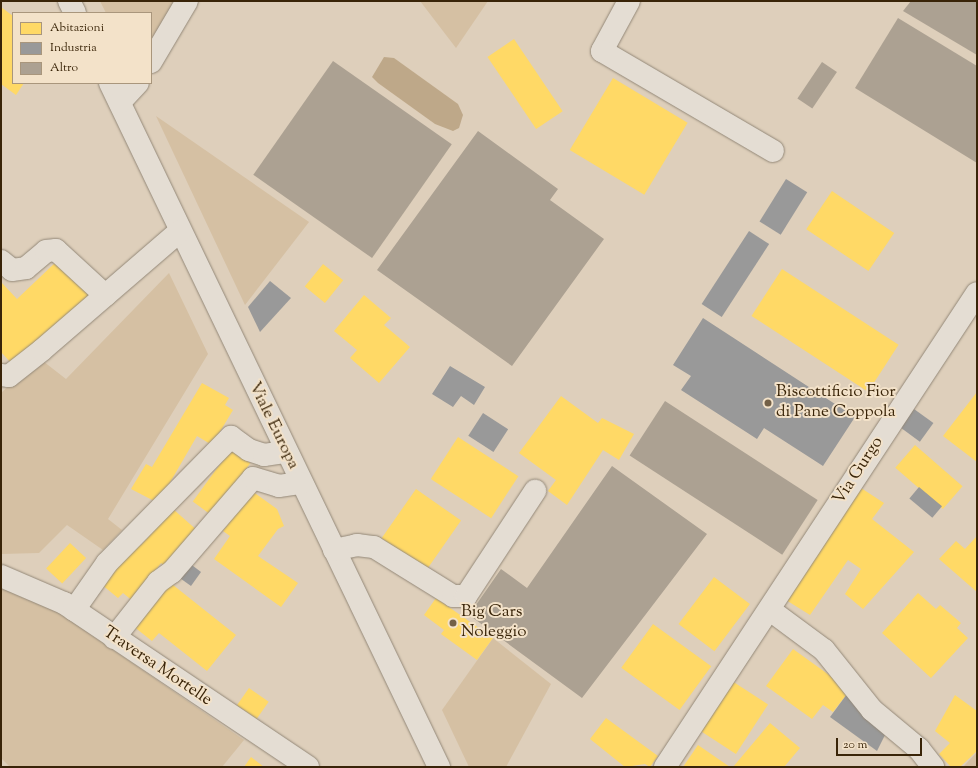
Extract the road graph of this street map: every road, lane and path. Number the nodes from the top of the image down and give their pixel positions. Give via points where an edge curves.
1 (69, 1) edge
2 (188, 1) edge
3 (629, 1) edge
4 (74, 12) edge
5 (152, 60) edge
6 (111, 84) edge
7 (137, 84) edge
8 (120, 102) junction
9 (773, 151) dead end
10 (180, 231) junction
11 (1, 261) edge
12 (977, 293) edge
13 (105, 295) junction
14 (1, 375) edge
15 (286, 452) junction
16 (301, 483) junction
17 (534, 491) dead end
18 (334, 550) junction
19 (1, 576) edge
20 (74, 610) junction
21 (770, 610) junction
22 (114, 638) junction
23 (308, 767) edge
24 (439, 767) edge
25 (665, 767) edge
26 (933, 767) edge

1 - 4 street
2 - 5 street
3 - 9 street via 602,51
6 - 8 street, Viale Europa
7 - 8 street
8 - 10 street, Viale Europa
10 - 13 street
10 - 15 street, Viale Europa
11 - 13 street via 12,270 26,268 46,251 56,250
12 - 21 street, Via Gurgo
13 - 14 street via 9,376
15 - 16 street, Viale Europa
15 - 20 street via 264,455 249,450 231,437 106,563
16 - 18 street, Viale Europa
16 - 22 street via 279,486 253,478 172,572 158,582
17 - 18 street via 466,596 453,596 374,547 357,545
18 - 24 street, Viale Europa
19 - 20 street, Traversa Mortelle
20 - 22 street, Traversa Mortelle
21 - 25 street, Via Gurgo
21 - 26 street via 824,650 872,710 919,749
22 - 23 street, Traversa Mortelle

